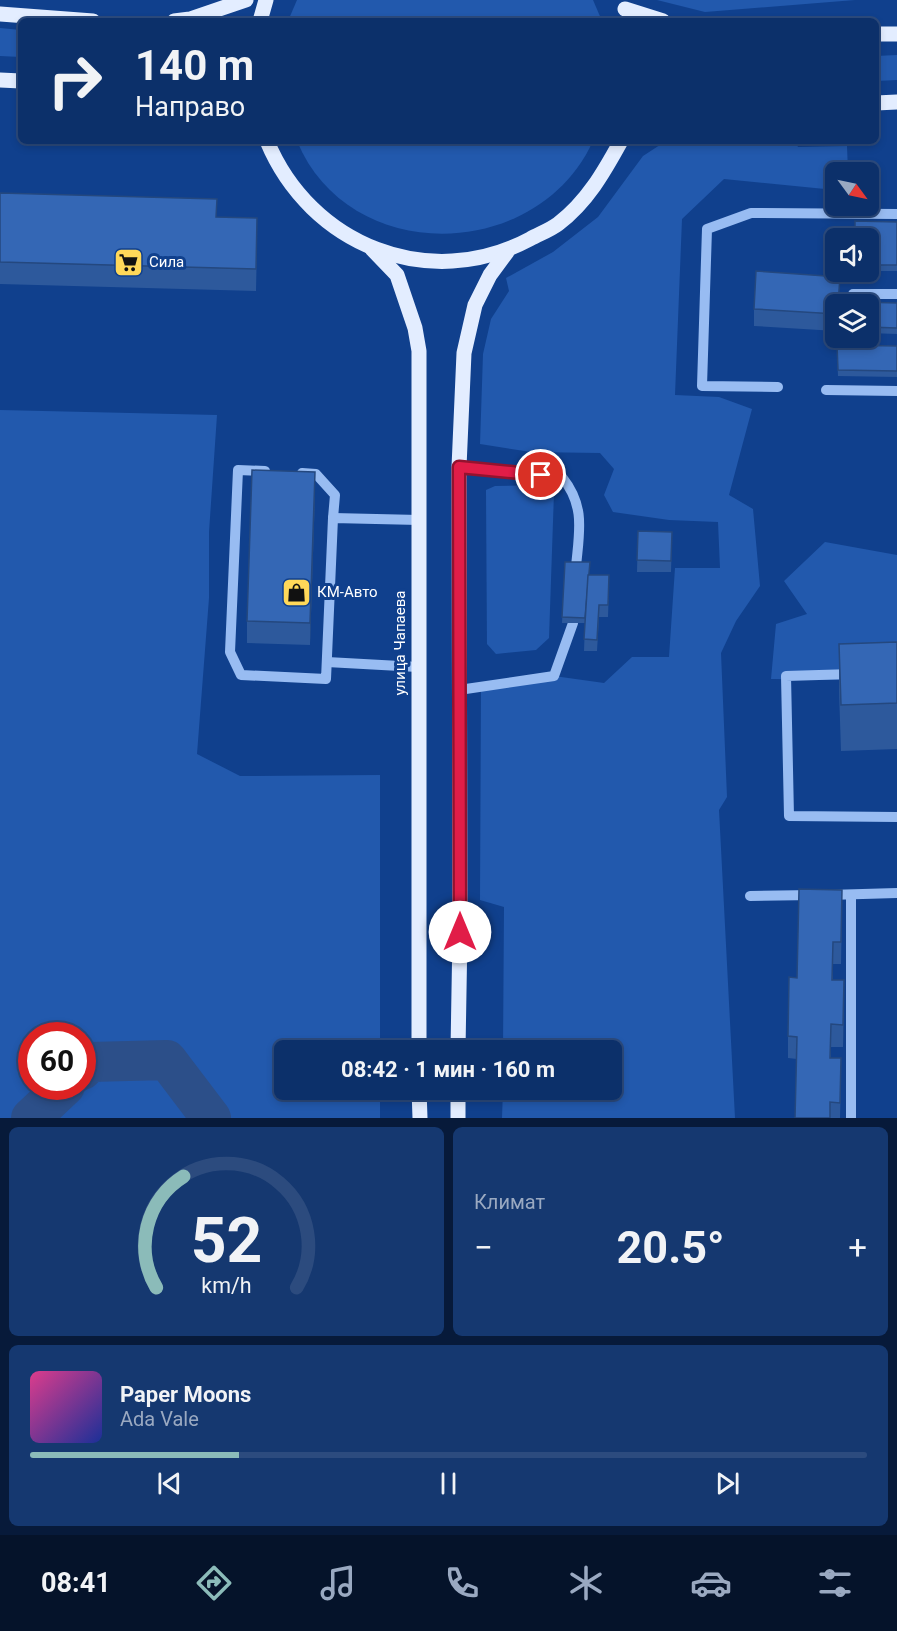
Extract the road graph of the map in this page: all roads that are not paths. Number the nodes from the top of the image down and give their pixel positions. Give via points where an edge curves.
1 (246, 0) edge
2 (266, 0) edge
3 (624, 10) edge
4 (0, 14) edge
5 (53, 18) edge
6 (193, 18) edge
7 (261, 18) edge
8 (652, 18) edge
9 (879, 34) edge
10 (897, 34) edge
11 (0, 80) edge
12 (18, 81) edge
13 (897, 102) edge
14 (879, 103) edge
15 (268, 144) edge
16 (619, 144) edge
17 (897, 214) edge
18 (372, 249) junction
19 (507, 252) junction
20 (879, 294) edge
21 (897, 294) edge
22 (778, 387) dead end
23 (826, 390) dead end
24 (897, 390) edge
25 (459, 467) junction
26 (333, 518) junction
27 (419, 520) junction
28 (576, 567) edge
29 (573, 623) edge
30 (327, 662) junction
31 (418, 667) junction
32 (864, 673) edge
33 (459, 690) junction
34 (897, 817) edge
35 (897, 892) edge
36 (851, 895) junction
37 (750, 896) dead end
38 (419, 1040) edge
39 (458, 1040) edge
40 (420, 1100) edge
41 (458, 1100) edge
42 (420, 1118) edge
43 (458, 1118) edge
44 (851, 1118) edge

1 - 6 main road
2 - 7 main road
3 - 8 main road
4 - 5 main road
9 - 10 main road
11 - 12 main road
13 - 14 main road
15 - 18 main road via 277,167 303,201 335,229
16 - 19 main road via 598,184 558,225
17 - 22 street via 751,213 707,229 702,386
18 - 19 main road via 417,261 462,261
18 - 27 main road, улица Чапаева via 397,276 419,351
19 - 25 main road via 475,304 466,337
20 - 21 street
23 - 24 street
25 - 28 street via 562,477 573,491 580,512
25 - 33 main road
26 - 27 street
26 - 30 street
26 - 30 street via 334,495 316,474 238,470 230,652 241,675 326,679
27 - 31 main road, улица Чапаева
29 - 33 street via 554,676
30 - 31 street
31 - 38 main road, улица Чапаева
32 - 34 street via 786,676 789,816
33 - 39 main road
35 - 36 street
36 - 37 street
36 - 44 street
40 - 42 main road
41 - 43 main road

